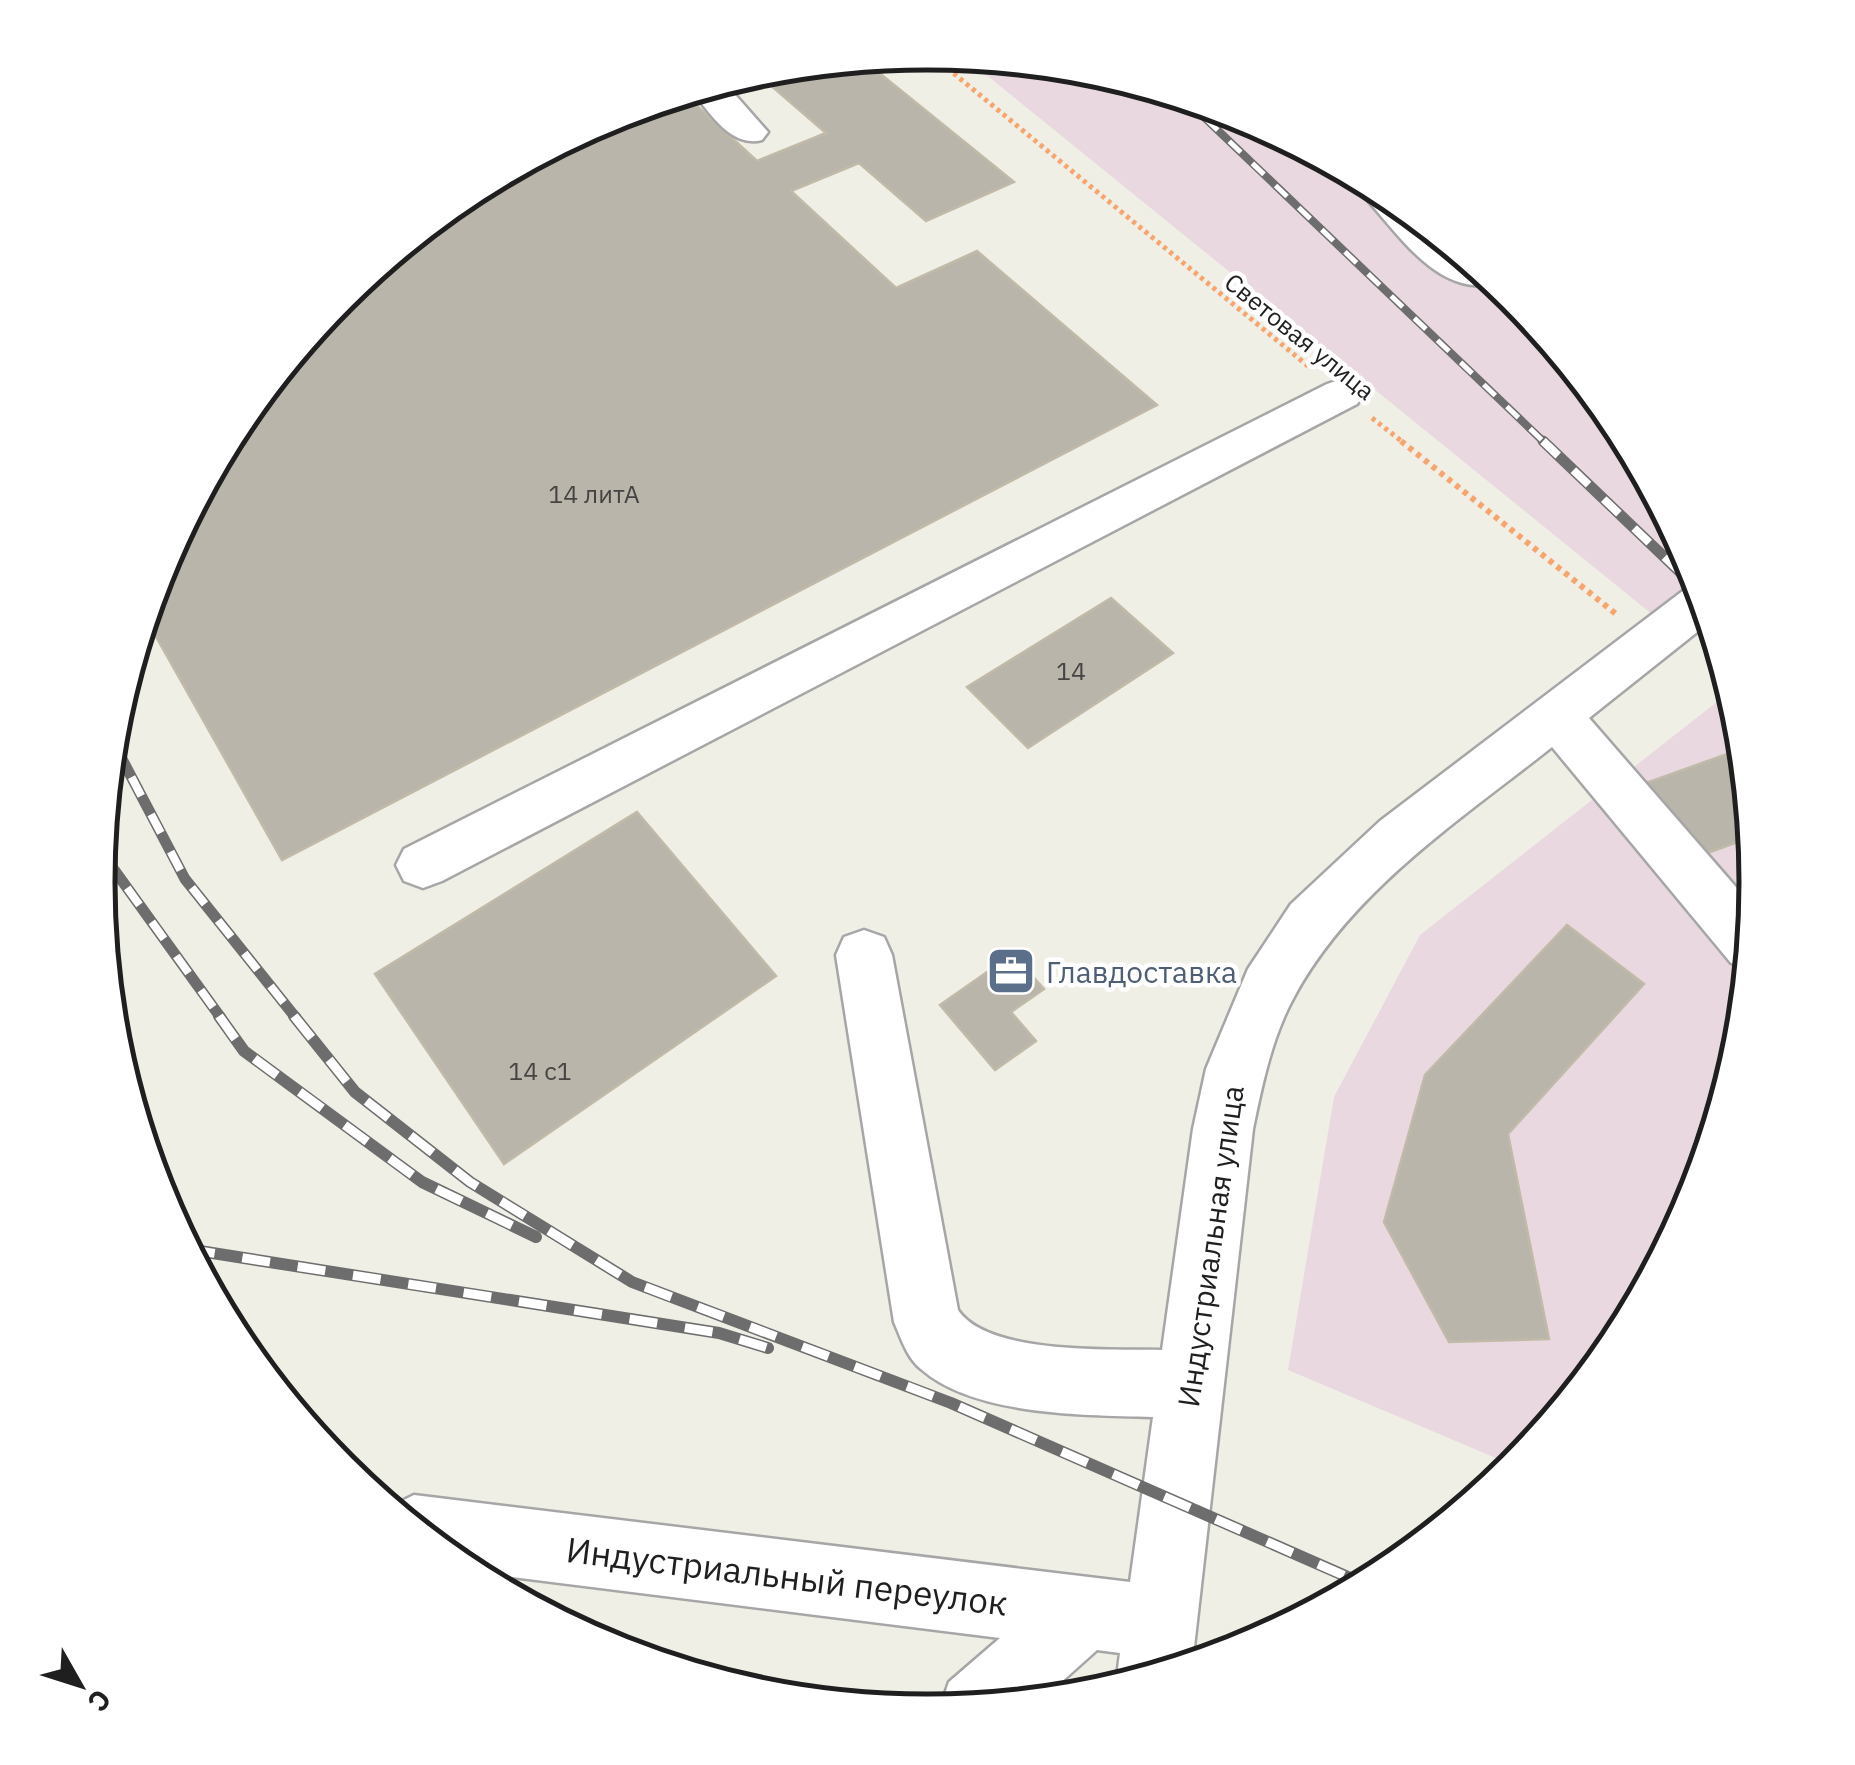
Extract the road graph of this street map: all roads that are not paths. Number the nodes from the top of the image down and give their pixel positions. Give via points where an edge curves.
1 (717, 98) edge
2 (749, 132) dead end
3 (1342, 394) road end
4 (1693, 610) edge
5 (1558, 717) junction
6 (422, 865) dead end
7 (1738, 930) edge
8 (864, 955) dead end
9 (1190, 1384) junction
10 (442, 1533) edge
11 (1085, 1613) junction
12 (1157, 1650) edge
13 (994, 1692) edge

1 - 2 street
3 - 6 street
4 - 5 street, Индустриальная улица
5 - 7 street
5 - 9 street, Индустриальная улица via 1399,837 1311,922 1268,987 1236,1069 1223,1129
8 - 9 street via 927,1322 942,1346 1036,1376
9 - 12 street, Индустриальная улица
10 - 11 street, Индустриальный переулок
11 - 12 street, Индустриальный переулок
11 - 13 street

